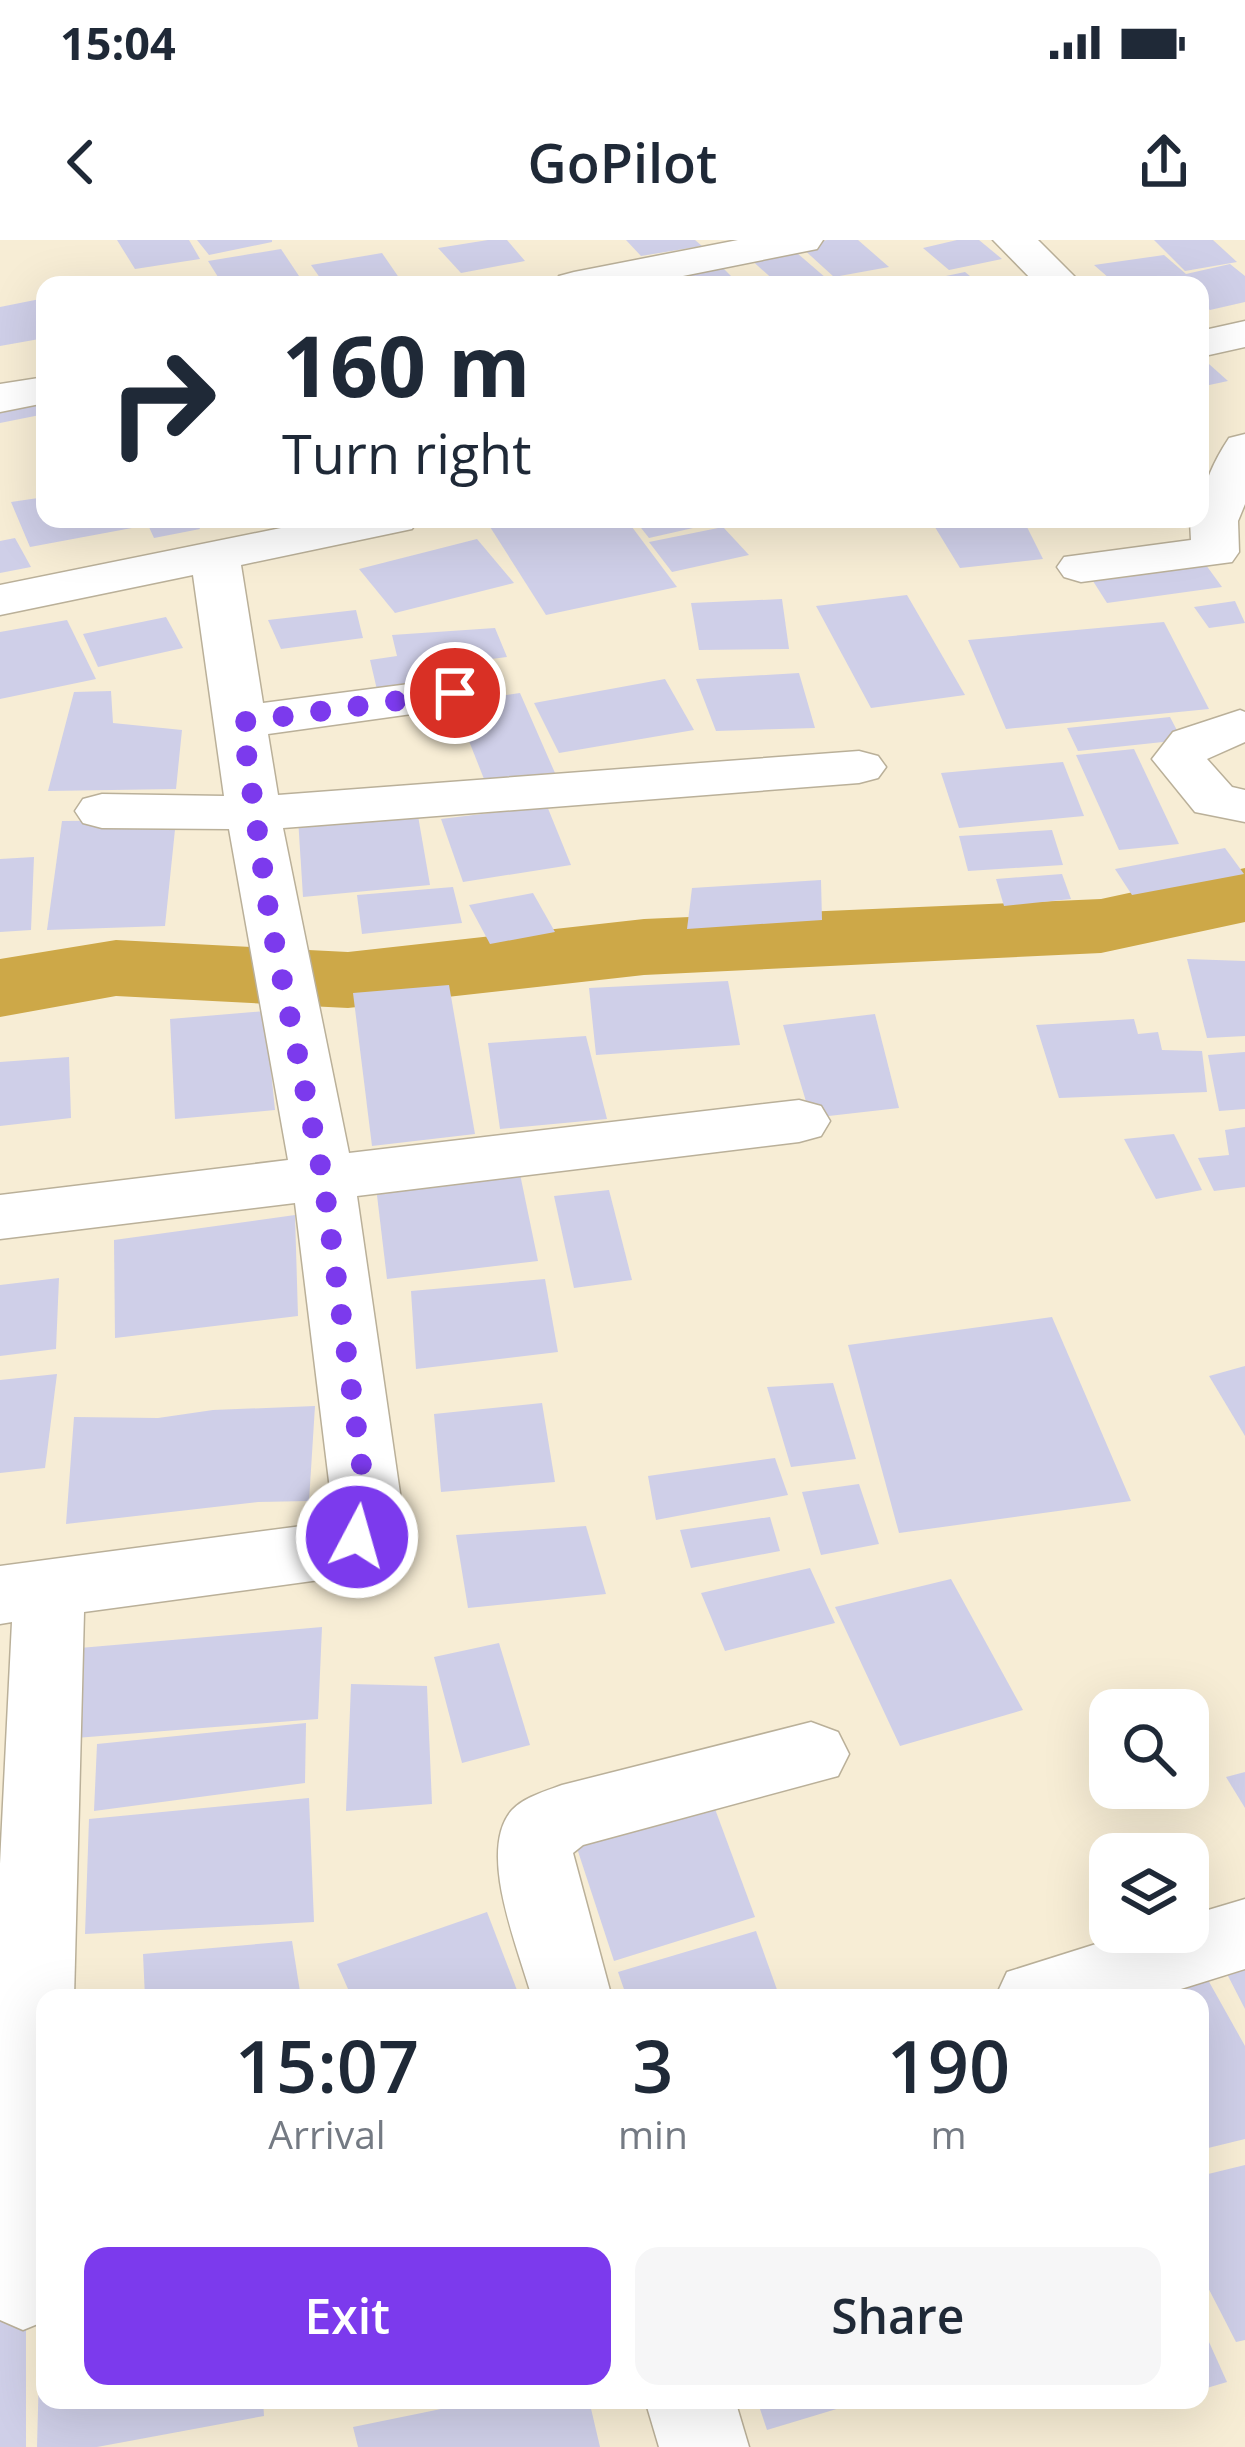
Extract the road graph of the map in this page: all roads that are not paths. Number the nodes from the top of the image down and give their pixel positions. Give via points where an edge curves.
1 (802, 240) edge
2 (1015, 240) edge
3 (620, 276) edge
4 (1053, 276) edge
5 (1245, 334) edge
6 (1209, 342) edge
7 (36, 391) edge
8 (0, 398) edge
9 (1245, 448) edge
10 (351, 528) edge
11 (1063, 528) edge
12 (215, 556) junction
13 (0, 600) edge
14 (455, 693) dead end
15 (242, 722) junction
16 (1240, 726) dead end
17 (859, 767) dead end
18 (1245, 806) edge
19 (102, 811) dead end
20 (256, 814) junction
21 (799, 1121) dead end
22 (323, 1178) junction
23 (0, 1217) edge
24 (25, 1592) edge
25 (811, 1754) dead end
26 (1245, 1934) edge
27 (569, 1989) edge
28 (1065, 1989) edge
29 (23, 2288) edge
30 (693, 2409) edge
31 (704, 2447) edge

1 - 3 street
2 - 4 street
5 - 6 street
7 - 8 street
9 - 11 street via 1214,521 1215,552 1090,587
10 - 12 street
12 - 13 street
12 - 15 street
14 - 15 street
15 - 20 street
16 - 18 street via 1192,743 1179,759 1214,800
17 - 20 street
19 - 20 street
20 - 22 street
21 - 22 street
22 - 23 street
22 - 24 street via 368,1514 357,1537 327,1551
24 - 29 street
25 - 27 street via 562,1818 539,1834 533,1858
26 - 28 street
30 - 31 street

